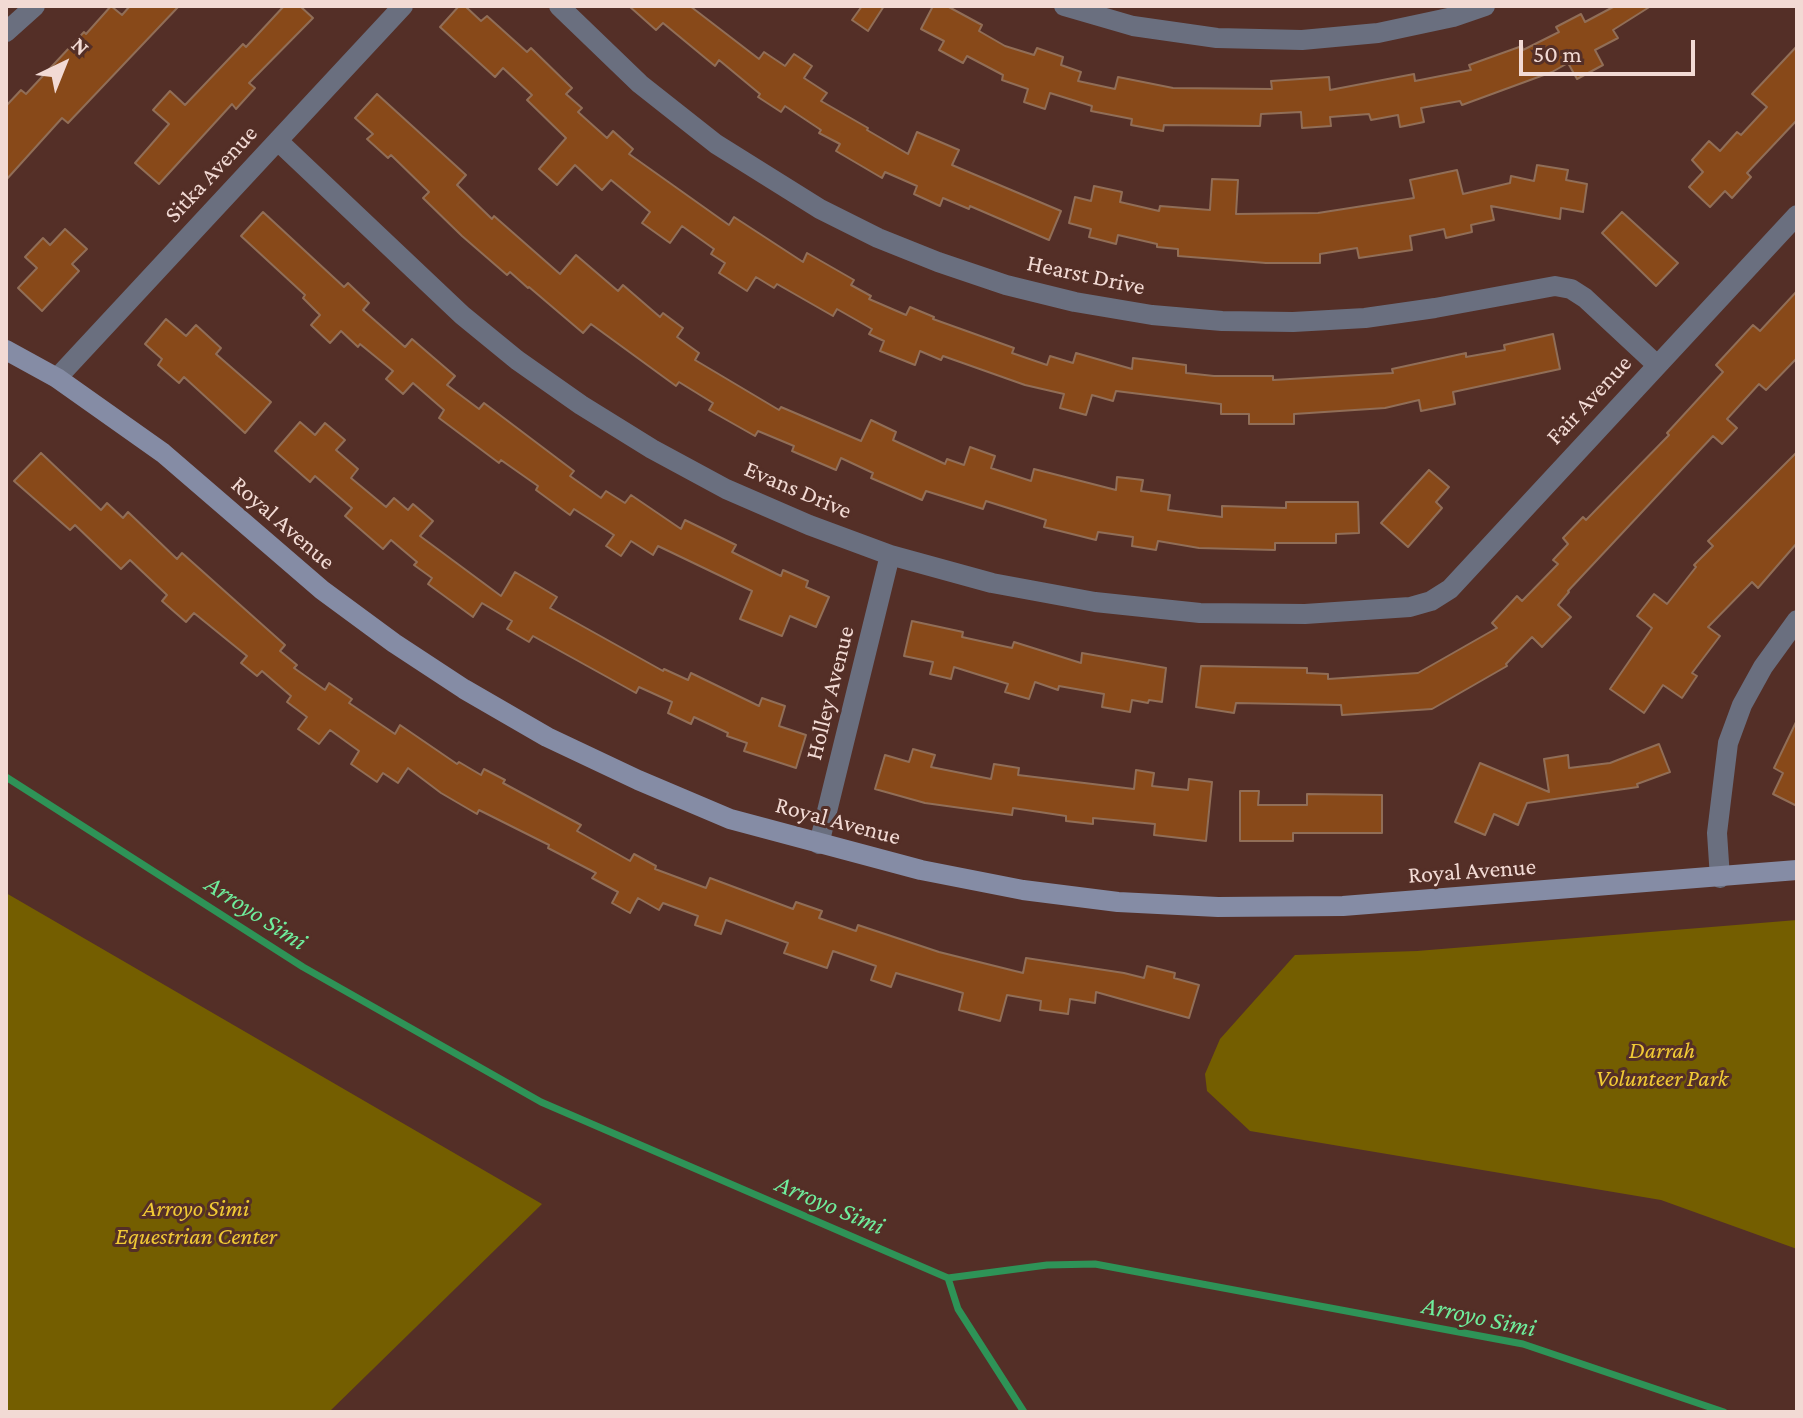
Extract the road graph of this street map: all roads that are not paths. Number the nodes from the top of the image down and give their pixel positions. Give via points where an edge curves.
1 (35, 6) edge
2 (403, 6) edge
3 (559, 6) edge
4 (1064, 6) edge
5 (1485, 6) edge
6 (6, 32) edge
7 (278, 141) junction
8 (1797, 215) edge
9 (6, 350) edge
10 (1657, 365) junction
11 (57, 378) junction
12 (890, 555) junction
13 (1410, 607) joint
14 (1797, 620) edge
15 (819, 844) junction
16 (1797, 870) edge
17 (1720, 878) junction

1 - 6 street
2 - 7 street, Sitka Avenue
3 - 10 street, Hearst Drive via 640,84 716,144 820,209 938,262 993,280 1152,315 1265,322 1365,318 1555,286 1585,298
4 - 5 street via 1133,26 1217,38 1302,40 1378,33
7 - 11 street, Sitka Avenue
7 - 12 street, Evans Drive via 462,315 581,405 726,489
8 - 10 street, Fair Avenue
9 - 11 main road, Royal Avenue
10 - 13 street, Fair Avenue via 1450,589
11 - 15 main road, Royal Avenue via 163,453 322,590 464,689 547,737 638,780 730,819
12 - 13 street, Evans Drive via 992,583 1110,604 1200,613
12 - 15 street, Holley Avenue
14 - 17 street via 1763,667 1728,743 1717,833
15 - 17 main road, Royal Avenue via 1023,890 1218,907 1343,906
16 - 17 main road, Royal Avenue

